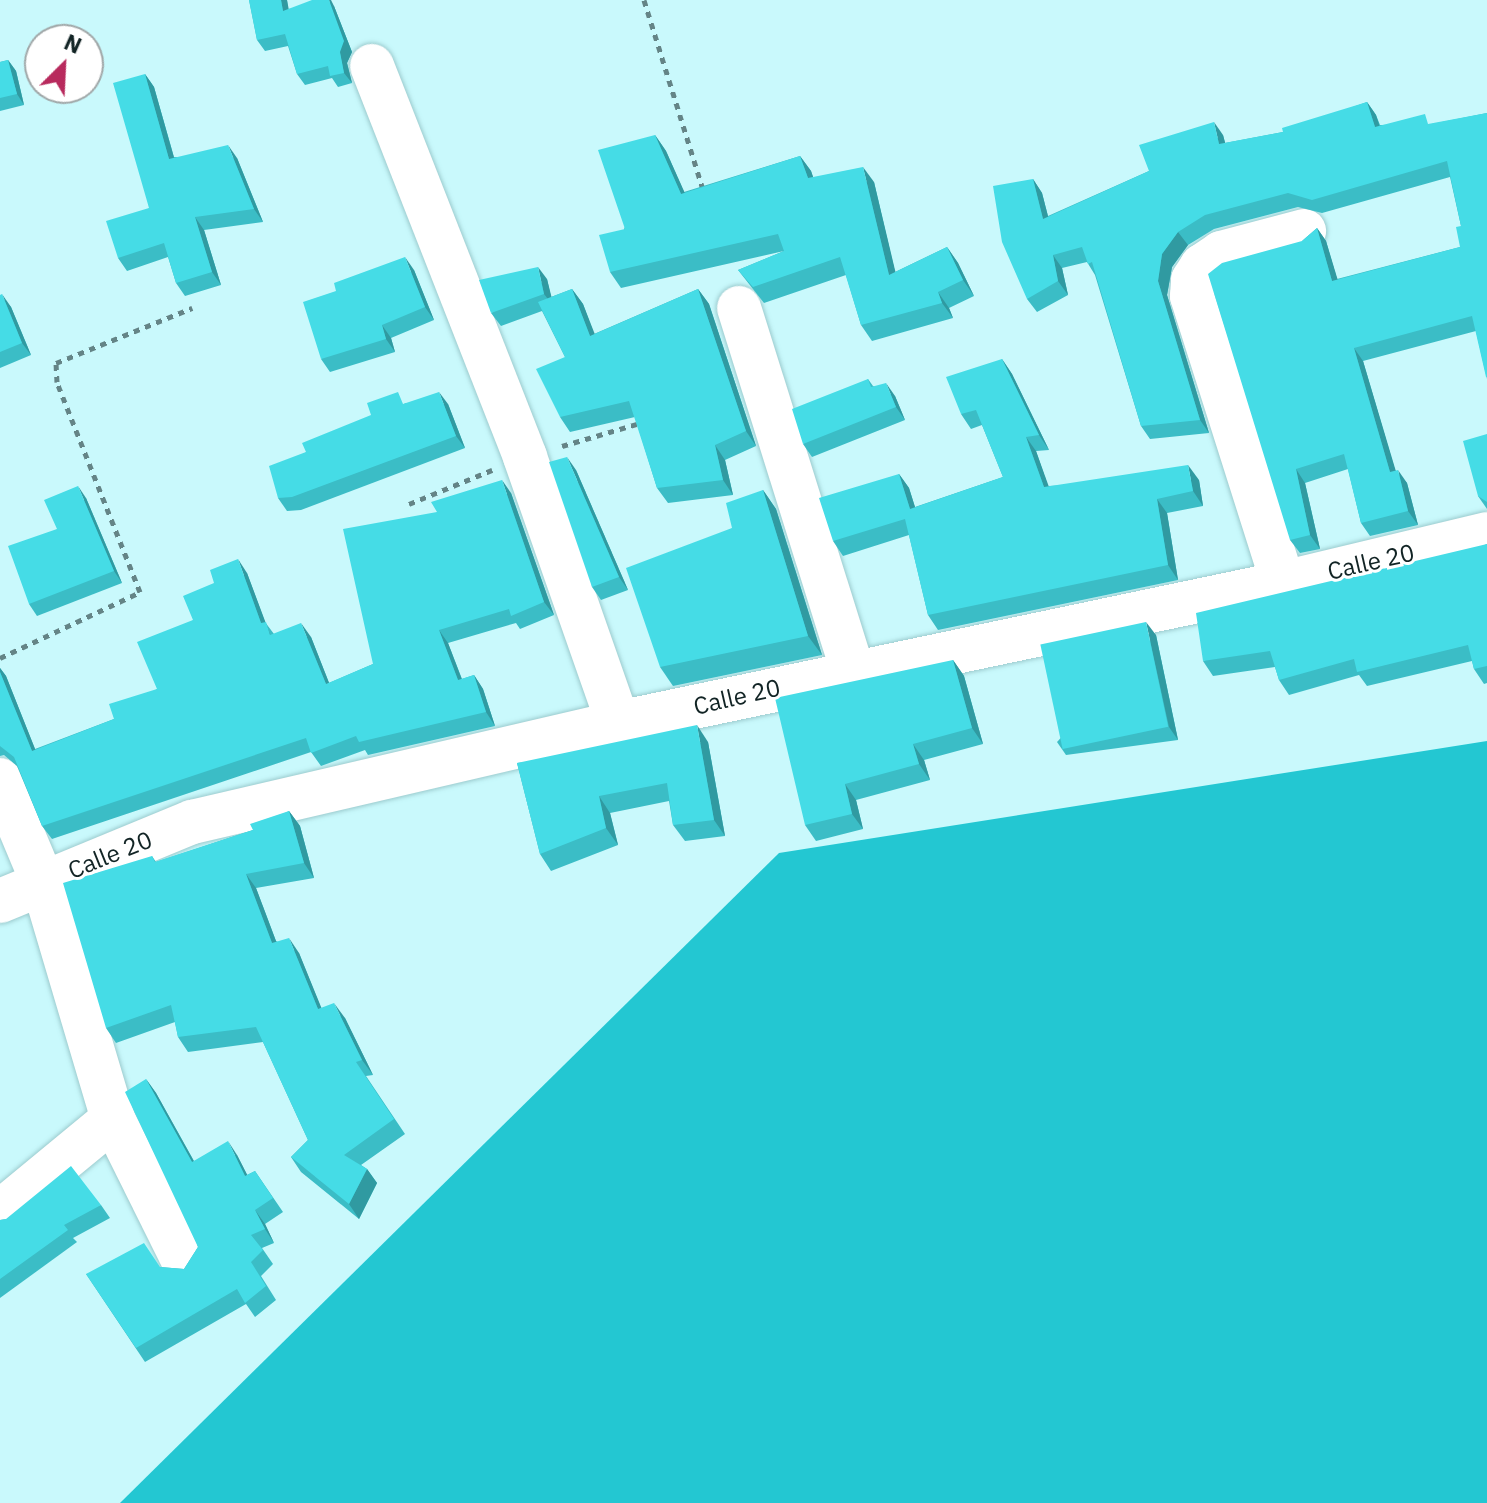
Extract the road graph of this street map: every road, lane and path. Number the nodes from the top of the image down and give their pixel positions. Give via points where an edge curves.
1 (644, 0) edge
2 (372, 66) dead end
3 (708, 205) edge
4 (1304, 231) dead end
5 (192, 308) dead end
6 (739, 308) dead end
7 (644, 422) edge
8 (525, 457) junction
9 (409, 504) dead end
10 (1487, 534) edge
11 (1283, 583) junction
12 (0, 658) edge
13 (853, 671) junction
14 (618, 723) junction
15 (0, 780) edge
16 (43, 883) junction
17 (0, 901) edge
18 (113, 1119) junction
19 (0, 1212) edge
20 (183, 1260) dead end

1 - 3 path
2 - 8 street
4 - 11 street via 1221,253 1202,266 1193,280 1192,296
5 - 12 path via 56,363 57,382 140,592
6 - 13 street
7 - 8 path
8 - 9 path
8 - 14 street
10 - 11 street, Calle 20
11 - 13 street, Calle 20
13 - 14 street, Calle 20
14 - 16 street, Calle 20 via 192,822
15 - 16 street
16 - 17 street, Calle 20
16 - 18 street
18 - 19 street
18 - 20 street

